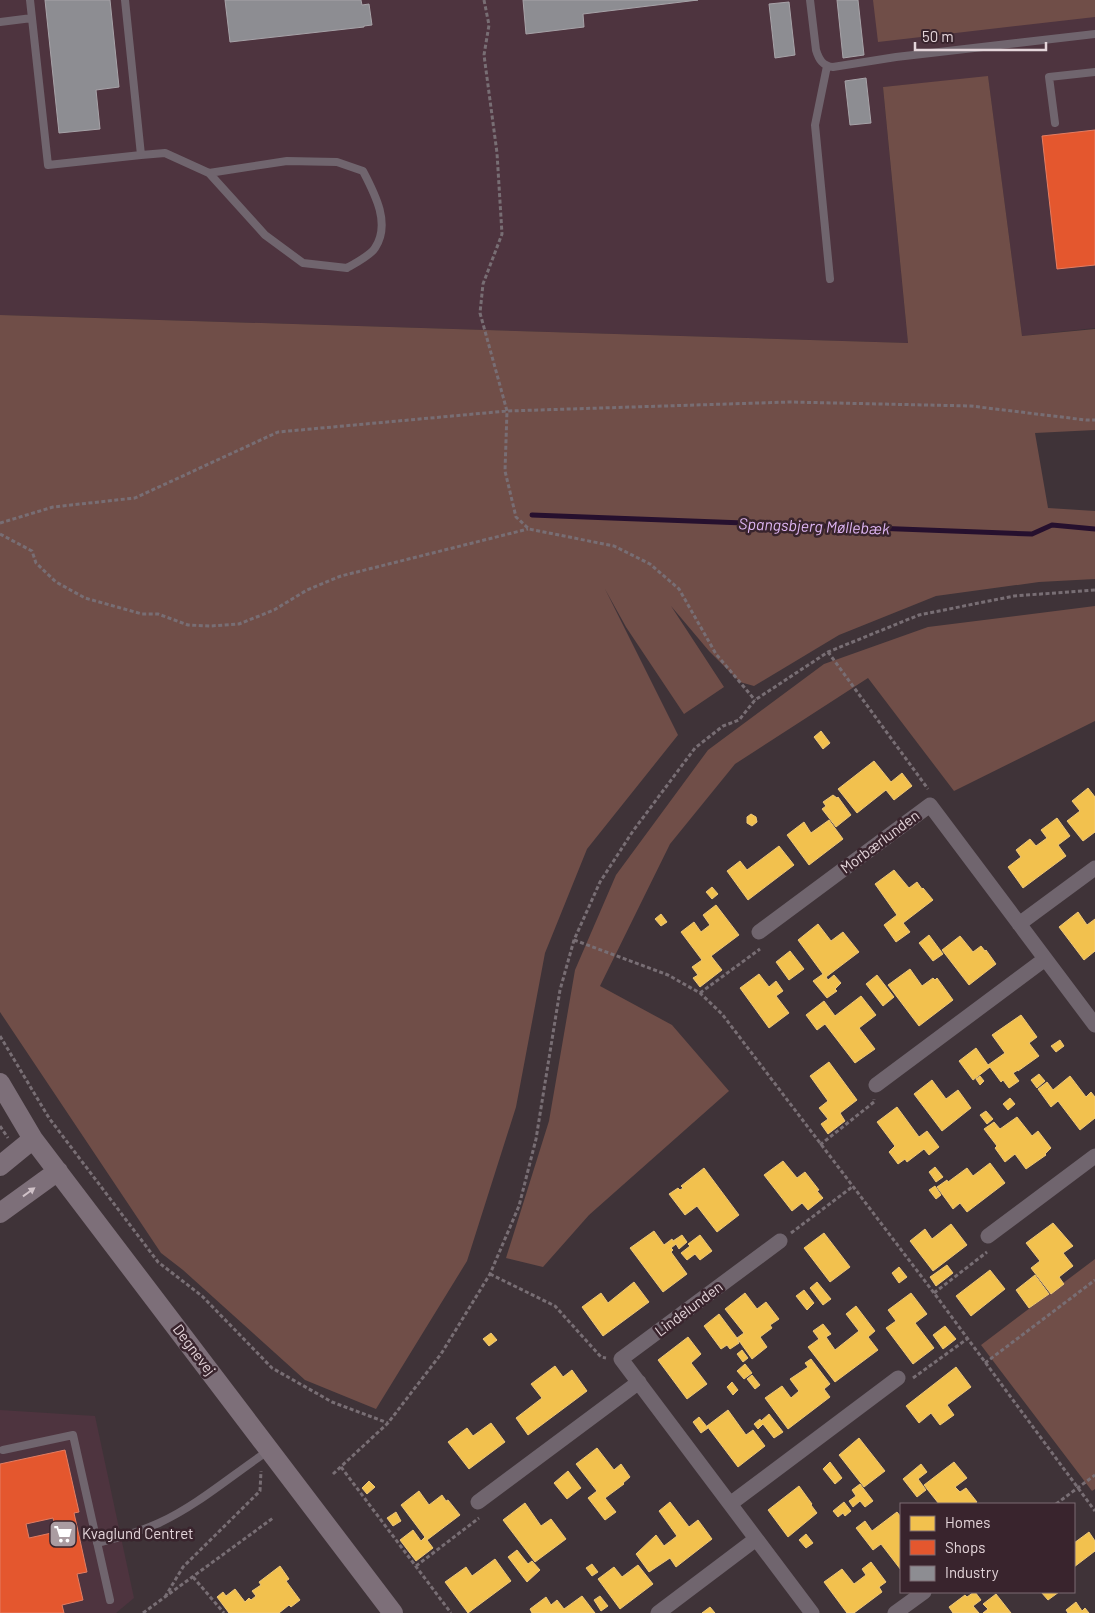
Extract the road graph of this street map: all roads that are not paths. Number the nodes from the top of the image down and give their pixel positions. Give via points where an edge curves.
1 (30, 0) edge
2 (125, 0) edge
3 (810, 0) edge
4 (32, 18) junction
5 (0, 22) edge
6 (1095, 34) edge
7 (827, 66) junction
8 (1095, 72) edge
9 (1055, 123) dead end
10 (141, 155) junction
11 (209, 173) junction
12 (830, 280) dead end
13 (1095, 868) edge
14 (1019, 924) junction
15 (759, 932) road end
16 (1046, 959) junction
17 (1095, 1025) edge
18 (0, 1082) edge
19 (876, 1085) road end
20 (34, 1139) junction
21 (1095, 1156) edge
22 (0, 1166) edge
23 (58, 1170) junction
24 (0, 1213) edge
25 (988, 1236) road end
26 (780, 1241) road end
27 (898, 1378) road end
28 (638, 1382) junction
29 (3, 1450) dead end
30 (269, 1450) junction
31 (478, 1502) road end
32 (730, 1504) junction
33 (756, 1539) junction
34 (97, 1543) junction
35 (923, 1593) edge
36 (110, 1600) dead end
37 (393, 1613) edge
38 (658, 1613) edge
39 (812, 1613) edge
40 (895, 1613) edge

1 - 4 lane
2 - 10 lane
3 - 7 lane via 818,58
4 - 5 lane
4 - 10 lane via 48,165
6 - 7 lane via 896,57 842,67
7 - 12 lane via 815,125
8 - 9 lane via 1049,77
10 - 11 lane via 165,153
11 - 11 lane via 265,235 303,263 346,268 375,250 382,230 377,197 363,171 337,162 287,161
13 - 14 street
14 - 15 street, Morbærlunden via 930,805
14 - 16 street, Morbærlunden
16 - 17 street, Morbærlunden
16 - 19 street
18 - 20 street, Degnevej
20 - 22 street
20 - 23 street, Degnevej
21 - 25 street
24 -> 23 street
23 - 30 street, Degnevej
26 - 28 street, Lindelunden via 621,1359
27 - 32 street
28 - 31 street
28 - 32 street
29 - 34 lane via 72,1434
30 - 34 lane via 186,1509 158,1524
30 - 37 street, Degnevej
32 - 33 street
33 - 38 street
33 - 39 street
34 - 36 lane
35 - 40 street

